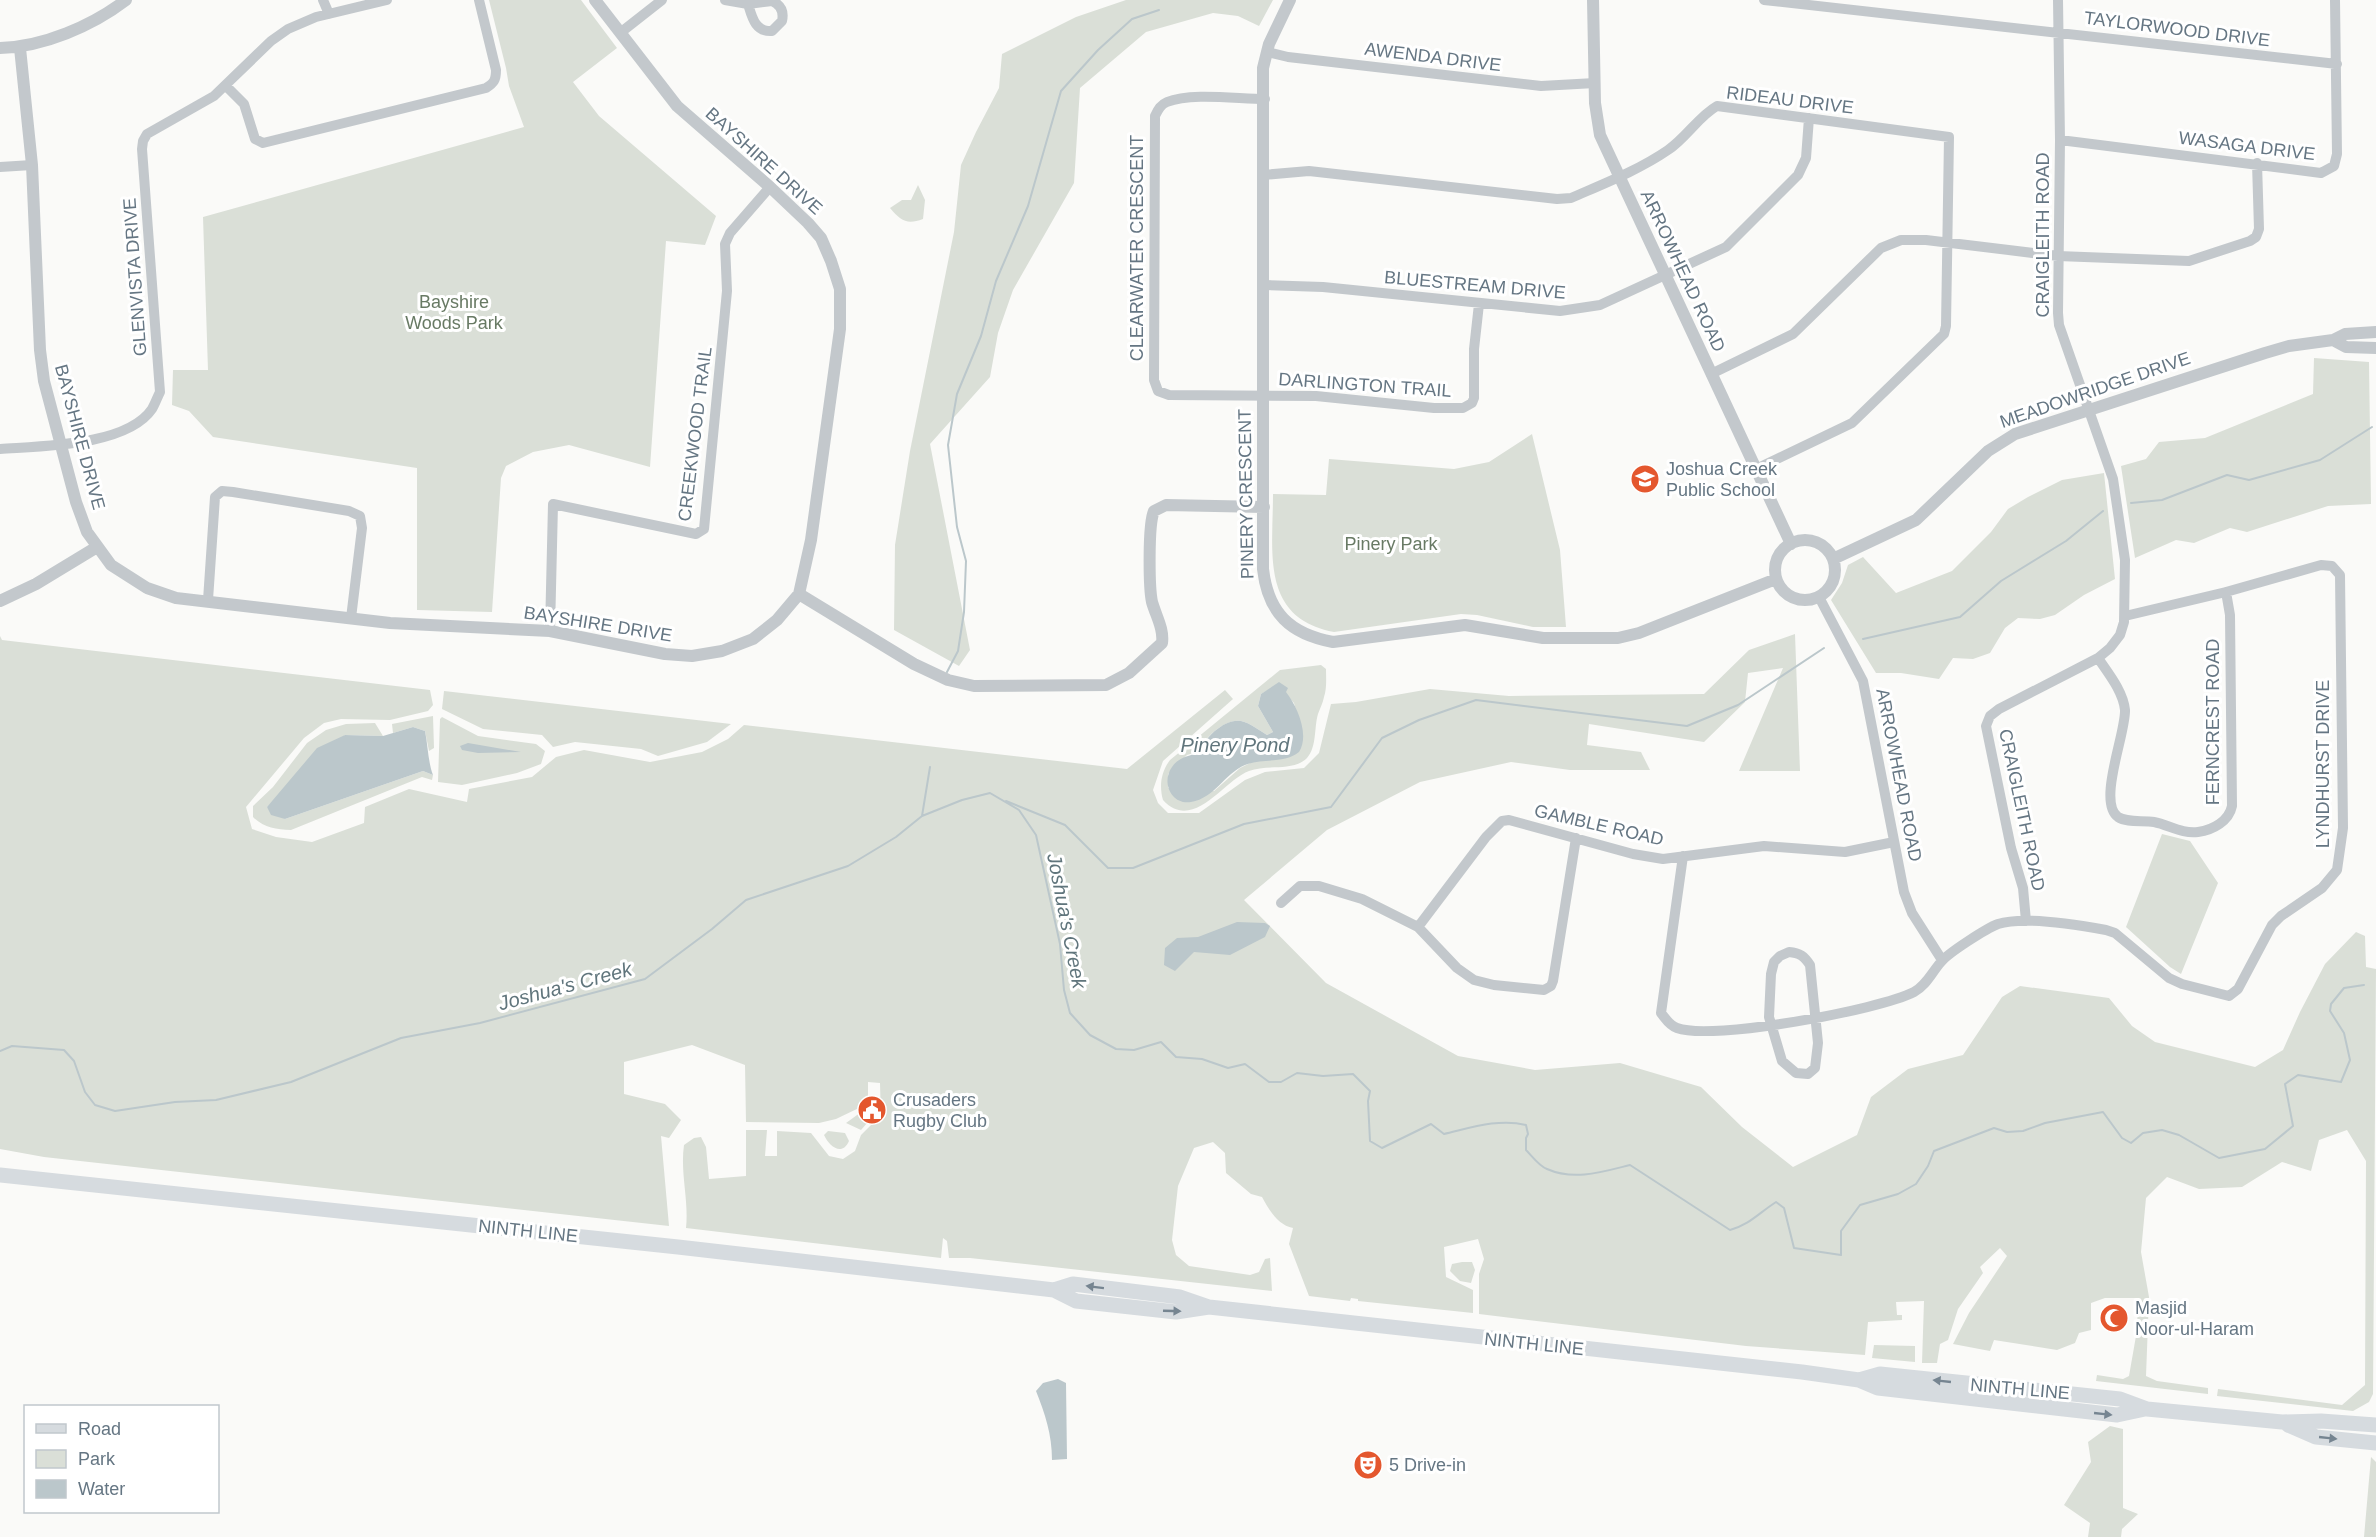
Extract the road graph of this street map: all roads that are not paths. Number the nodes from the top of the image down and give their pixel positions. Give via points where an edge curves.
1 (126, 0) edge
2 (323, 0) edge
3 (387, 0) edge
4 (479, 0) edge
5 (595, 0) edge
6 (662, 0) edge
7 (725, 0) edge
8 (1290, 0) edge
9 (1593, 0) edge
10 (1764, 0) edge
11 (2058, 0) edge
12 (2335, 0) edge
13 (748, 3) dead end
14 (329, 14) junction
15 (2058, 32) junction
16 (620, 33) junction
17 (0, 48) edge
18 (21, 48) junction
19 (1267, 52) junction
20 (2337, 64) junction
21 (1595, 83) junction
22 (226, 86) junction
23 (1265, 99) junction
24 (1809, 118) junction
25 (2060, 140) junction
26 (2257, 163) junction
27 (32, 165) junction
28 (0, 167) edge
29 (1263, 175) junction
30 (1619, 176) junction
31 (770, 187) junction
32 (1946, 242) junction
33 (2058, 256) junction
34 (1665, 275) junction
35 (1264, 285) junction
36 (1479, 304) junction
37 (2376, 332) edge
38 (2333, 340) junction
39 (2376, 348) edge
40 (1711, 374) junction
41 (1263, 395) junction
42 (2089, 409) junction
43 (60, 443) junction
44 (0, 449) edge
45 (1756, 469) junction
46 (1264, 507) junction
47 (1791, 544) junction
48 (97, 548) junction
49 (1833, 559) junction
50 (1776, 579) junction
51 (2226, 592) junction
52 (799, 594) junction
53 (1819, 597) junction
54 (208, 600) junction
55 (0, 601) edge
56 (2125, 616) junction
57 (351, 618) junction
58 (550, 631) junction
59 (2097, 658) junction
60 (1576, 838) junction
61 (1894, 842) junction
62 (1683, 856) junction
63 (1281, 903) dead end
64 (2026, 921) junction
65 (1418, 927) junction
66 (1942, 960) junction
67 (1816, 1018) junction
68 (1772, 1024) junction
69 (1, 1176) edge
70 (2282, 1422) junction
71 (2376, 1425) edge
72 (2376, 1443) edge

1 - 18 street via 80,27
2 - 14 street
3 - 14 street, GLENVISTA DRIVE
4 - 22 street via 496,70 493,84 486,88 263,143 255,139 244,104
5 - 16 street, BAYSHIRE DRIVE
6 - 16 street
7 - 13 street
8 - 19 street, PINERY CRESCENT
9 - 21 street, ARROWHEAD ROAD
10 - 15 street, TAYLORWOOD DRIVE
11 - 15 street, CRAIGLEITH ROAD
12 - 20 street, WASAGA DRIVE
14 - 22 street, GLENVISTA DRIVE via 288,28
15 - 20 street, TAYLORWOOD DRIVE
15 - 25 street, CRAIGLEITH ROAD
16 - 31 street, BAYSHIRE DRIVE via 677,106
17 - 18 street
18 - 27 street, BAYSHIRE DRIVE
19 - 21 street, AWENDA DRIVE via 1541,86
19 - 23 street, PINERY CRESCENT via 1263,68
20 - 26 street, WASAGA DRIVE via 2334,166 2321,172
21 - 30 street, ARROWHEAD ROAD via 1600,135
22 - 43 street, GLENVISTA DRIVE via 154,128 143,141 160,392 152,409 128,429 105,438
23 - 29 street, PINERY CRESCENT
23 - 41 street, CLEARWATER CRESCENT via 1199,97 1171,101 1158,108 1154,122 1155,386 1168,395
24 - 30 street, RIDEAU DRIVE via 1717,106 1667,151
24 - 32 street, RIDEAU DRIVE via 1948,137
24 - 34 street, BLUESTREAM DRIVE via 1806,158 1795,179 1726,246
25 - 26 street, WASAGA DRIVE
25 - 33 street, CRAIGLEITH ROAD
26 - 33 street via 2259,229 2252,240 2192,261
27 - 28 street
27 - 43 street, BAYSHIRE DRIVE via 40,350
29 - 30 street, RIDEAU DRIVE via 1309,171 1557,199 1571,198
29 - 35 street, PINERY CRESCENT
30 - 34 street, ARROWHEAD ROAD
31 - 52 street, BAYSHIRE DRIVE via 821,238 840,289 840,329 811,540
31 - 58 street, CREEKWOOD TRAIL via 725,244 728,291 704,529 696,534 553,504
32 - 33 street
32 - 40 street via 1912,239 1889,243 1793,334
32 - 45 street via 1944,334 1852,423
33 - 42 street, CRAIGLEITH ROAD via 2060,325
34 - 36 street, BLUESTREAM DRIVE via 1590,308 1560,311
34 - 40 street, ARROWHEAD ROAD
35 - 36 street, BLUESTREAM DRIVE via 1323,287
35 - 41 street, PINERY CRESCENT
36 - 41 street, DARLINGTON TRAIL via 1474,398 1467,406 1434,408 1316,396
37 - 38 street, MEADOWRIDGE DRIVE via 2345,334
38 - 39 street, MEADOWRIDGE DRIVE via 2346,347
38 - 42 street, MEADOWRIDGE DRIVE via 2289,346
40 - 45 street, ARROWHEAD ROAD
41 - 46 street, PINERY CRESCENT
42 - 49 street, MEADOWRIDGE DRIVE via 2001,441 1916,520
42 - 56 street, CRAIGLEITH ROAD via 2113,479 2125,560
43 - 44 street, GLENVISTA DRIVE
43 - 48 street, BAYSHIRE DRIVE via 76,502
45 - 47 street, ARROWHEAD ROAD
46 - 50 street, PINERY CRESCENT via 1263,570 1269,597 1277,611 1299,632 1333,642 1465,625 1544,638 1625,637
46 - 52 street via 1166,505 1154,511 1151,596 1162,644 1119,680 1106,685 974,686 948,680 914,664
47 - 49 street via 1820,544
47 - 50 street via 1779,555
48 - 54 street, BAYSHIRE DRIVE via 111,566 147,588 176,598
48 - 55 street
49 - 53 street via 1831,585
50 - 53 street via 1793,598
51 - 56 street, LYNDHURST DRIVE
51 - 59 street, FERNCREST ROAD via 2230,615 2232,806 2226,819 2211,828 2187,832 2153,822 2123,819 2113,812 2112,781 2125,710 2118,690
51 - 64 street, LYNDHURST DRIVE via 2321,565 2332,566 2340,575 2343,828 2337,870 2322,888 2276,920 2238,989 2229,996 2169,978 2115,933
52 - 58 street, BAYSHIRE DRIVE via 758,636 704,655 665,654
53 - 61 street, ARROWHEAD ROAD via 1863,681
54 - 57 street, BAYSHIRE DRIVE
54 - 57 street via 215,497 222,491 233,492 360,516 362,528
56 - 59 street, CRAIGLEITH ROAD via 2120,635
57 - 58 street, BAYSHIRE DRIVE
59 - 64 street, CRAIGLEITH ROAD via 1999,710 1987,721 2011,848 2023,888
60 - 62 street, GAMBLE ROAD via 1648,857
60 - 65 street, GAMBLE ROAD via 1502,821
60 - 65 street via 1553,981 1544,990 1494,986 1474,980
61 - 62 street, GAMBLE ROAD via 1845,852 1764,846
61 - 66 street, ARROWHEAD ROAD via 1907,902
62 - 68 street, LYNDHURST DRIVE via 1661,1012 1667,1022 1678,1028 1711,1032
63 - 65 street via 1300,886 1319,886 1362,898
64 - 66 street, LYNDHURST DRIVE via 1997,925
66 - 67 street, LYNDHURST DRIVE via 1916,991
67 - 68 street, LYNDHURST DRIVE
67 - 68 street via 1815,1068 1808,1074 1796,1073 1782,1061
67 - 68 street via 1810,965 1797,953 1789,952 1774,962 1771,974
69 - 70 main road, NINTH LINE via 1054,1290 1073,1284 1179,1298 1209,1307 1859,1380 1878,1388 2117,1415 2145,1409
70 - 71 main road, NINTH LINE
70 -> 72 main road, NINTH LINE via 2316,1437

